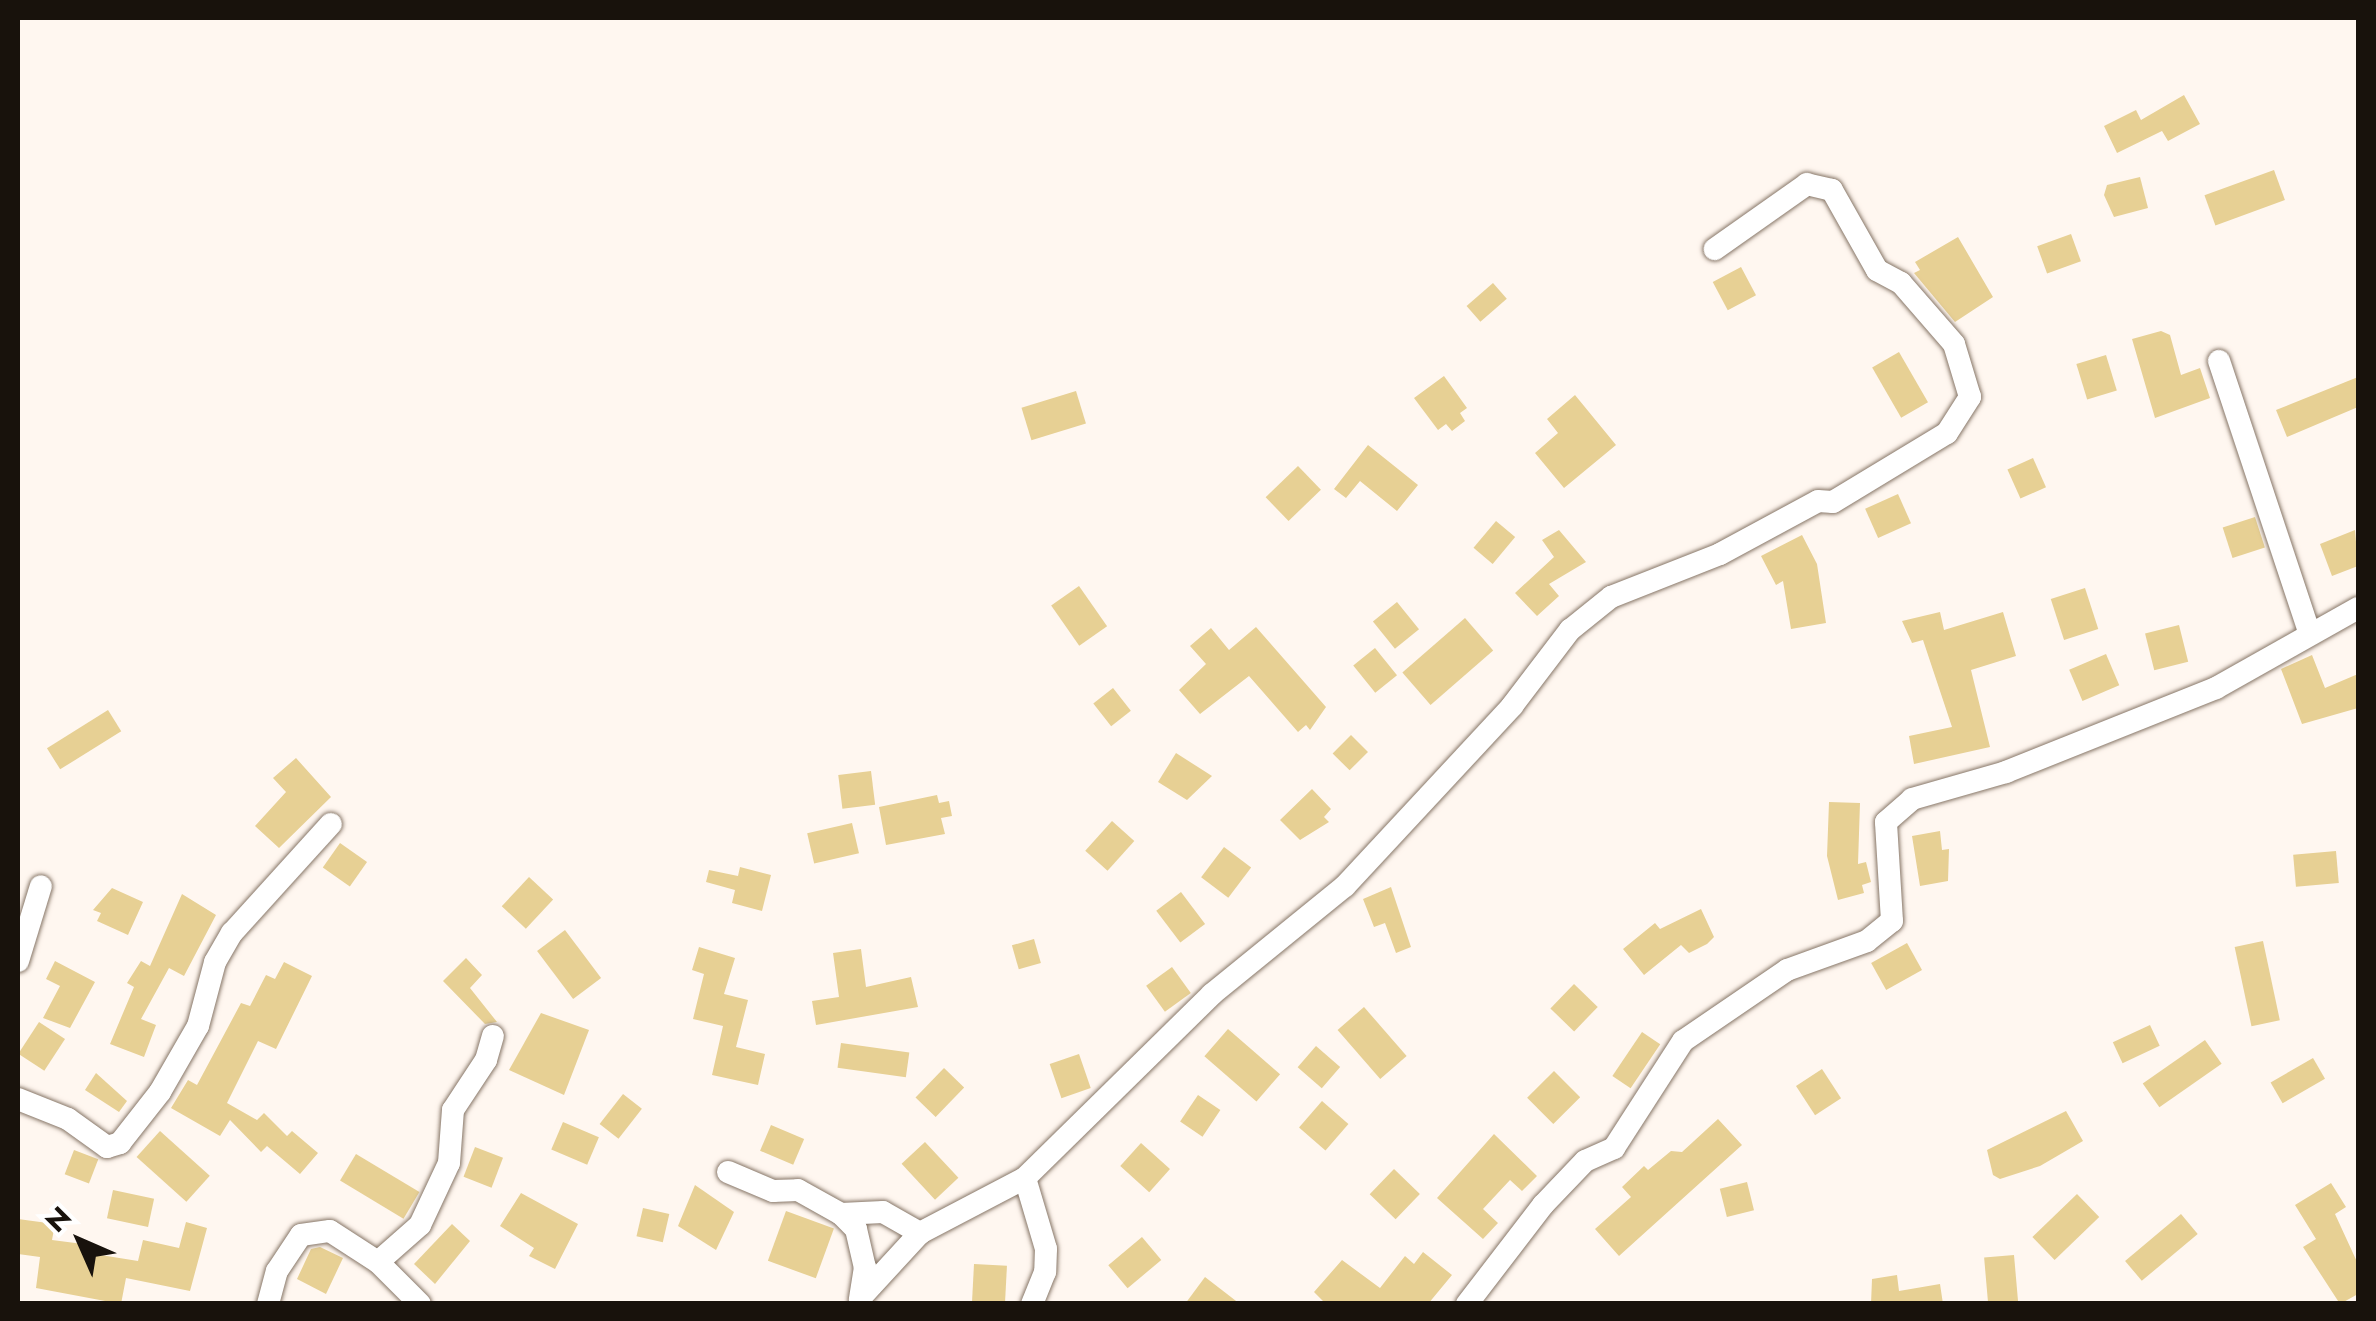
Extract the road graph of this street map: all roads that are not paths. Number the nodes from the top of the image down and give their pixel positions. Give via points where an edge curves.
1 (1715, 249) dead end
2 (2219, 361) dead end
3 (2358, 608) edge
4 (2309, 632) junction
5 (331, 824) dead end
6 (42, 886) dead end
7 (18, 961) edge
8 (493, 1036) dead end
9 (18, 1100) edge
10 (728, 1172) dead end
11 (1025, 1178) junction
12 (841, 1214) junction
13 (920, 1233) junction
14 (378, 1262) junction
15 (860, 1300) edge
16 (268, 1304) edge
17 (420, 1304) edge
18 (1032, 1304) edge
19 (1466, 1304) edge

1 - 11 street via 1807,184 1832,190 1878,270 1901,282 1954,344 1970,397 1946,434 1833,502 1818,501 1720,554 1611,596 1570,630 1512,706 1346,886 1212,994
2 - 4 street
3 - 4 street
4 - 19 street via 2216,688 2006,772 1912,800 1886,822 1892,921 1867,941 1787,970 1683,1041 1614,1148 1585,1161 1564,1183
5 - 9 street via 232,934 214,962 198,1026 120,1144 107,1147 68,1120
6 - 7 street
8 - 14 street via 486,1060 453,1110 448,1163 420,1226
10 - 12 street via 773,1191 798,1190
11 - 13 street
11 - 18 street via 1046,1249 1046,1272
12 - 13 street via 883,1212
12 - 15 street via 856,1229 865,1267
13 - 15 street
14 - 16 street via 330,1231 301,1235 277,1271
14 - 17 street

